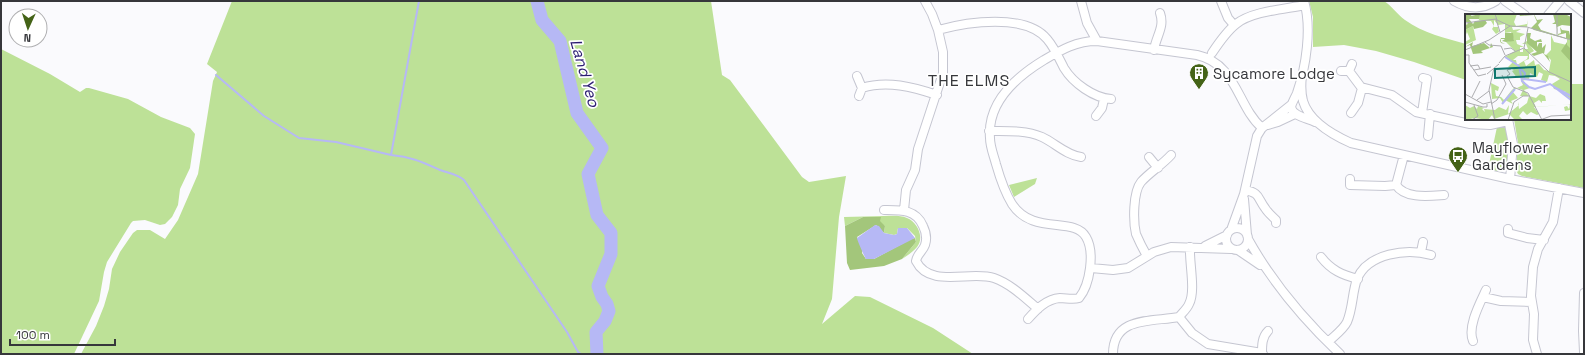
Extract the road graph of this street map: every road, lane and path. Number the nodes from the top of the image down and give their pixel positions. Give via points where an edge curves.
1 (925, 1) edge
2 (1081, 1) edge
3 (1221, 1) edge
4 (1454, 1) edge
5 (1496, 1) edge
6 (1505, 1) edge
7 (1560, 1) edge
8 (1569, 1) edge
9 (1305, 3) edge
10 (1584, 13) edge
11 (1524, 14) edge
12 (1549, 14) edge
13 (1159, 18) dead end
14 (1234, 25) junction
15 (938, 30) junction
16 (1097, 41) junction
17 (1154, 50) junction
18 (1056, 53) junction
19 (1212, 53) dead end
20 (1348, 69) dead end
21 (857, 76) dead end
22 (1302, 76) junction
23 (1423, 78) dead end
24 (862, 88) junction
25 (1362, 88) junction
26 (937, 95) junction
27 (859, 96) dead end
28 (1292, 104) junction
29 (1304, 104) junction
30 (1356, 109) dead end
31 (1426, 113) junction
32 (1296, 114) junction
33 (1096, 116) dead end
34 (1465, 120) edge
35 (1508, 120) edge
36 (1471, 121) edge
37 (1320, 124) junction
38 (1264, 127) junction
39 (989, 131) junction
40 (1426, 131) dead end
41 (1171, 155) dead end
42 (1404, 155) junction
43 (1081, 157) dead end
44 (1149, 157) dead end
45 (1158, 168) junction
46 (1350, 179) dead end
47 (1510, 180) junction
48 (1396, 185) junction
49 (1559, 188) junction
50 (1244, 192) junction
51 (1584, 193) edge
52 (1439, 198) dead end
53 (884, 210) dead end
54 (904, 210) junction
55 (1276, 223) dead end
56 (1229, 232) junction
57 (1506, 232) dead end
58 (1248, 237) junction
59 (1544, 240) junction
60 (1423, 242) dead end
61 (1190, 247) junction
62 (1201, 247) junction
63 (1235, 249) junction
64 (1421, 252) junction
65 (1431, 255) dead end
66 (1147, 256) junction
67 (1321, 257) dead end
68 (1091, 268) junction
69 (1270, 274) junction
70 (1358, 279) junction
71 (1584, 293) edge
72 (1532, 302) junction
73 (1038, 309) junction
74 (1179, 317) junction
75 (1028, 319) dead end
76 (1268, 331) dead end
77 (1470, 337) dead end
78 (1328, 342) junction
79 (1584, 352) edge
80 (1113, 354) edge
81 (1263, 354) edge
82 (1340, 354) edge
83 (1537, 354) edge

1 - 15 street
2 - 16 street via 1087,23
3 - 14 street
4 - 5 street via 1463,6 1476,8
6 - 11 street
7 - 12 street
8 - 10 street
9 - 14 street via 1240,20
9 - 22 street via 1308,36
13 - 17 street via 1160,33
14 - 19 street
15 - 18 street via 971,22 1019,24 1043,35
15 - 26 street via 943,52 943,68
16 - 17 street
16 - 18 street via 1079,42
17 - 38 street via 1209,58 1232,82 1254,119
18 - 33 street via 1073,79 1086,89 1107,99
18 - 39 street via 1007,88 993,115
20 - 25 street
21 - 24 street
22 - 28 street
22 - 29 street
23 - 31 street via 1427,79
24 - 26 street via 904,85
24 - 27 street
25 - 30 street
25 - 31 street via 1392,95 1410,109
26 - 54 street via 919,145 915,170 906,190
28 - 29 street via 1300,100
28 - 32 street via 1291,110
28 - 38 street
29 - 32 street via 1304,112
29 - 37 street
31 - 34 street
31 - 40 street
32 - 37 street
32 - 38 street
35 - 36 street via 1490,125
35 - 47 street via 1513,144
37 - 42 street via 1337,137
38 - 50 street via 1257,136
39 - 43 street via 1035,135 1051,142 1066,156
39 - 68 street via 990,144 1002,184 1016,209 1036,223 1067,226 1082,232 1089,243
41 - 45 street
42 - 47 street
42 - 48 street
44 - 45 street
45 - 66 street via 1142,181 1135,196 1136,231
46 - 48 street via 1350,185
47 - 49 street
48 - 52 street via 1407,193
49 - 51 street
49 - 59 street via 1553,222
50 - 55 street via 1257,194
50 - 56 street
50 - 58 street
53 - 54 street
54 - 73 street via 917,216 924,229 925,243 916,259 924,270 937,276 994,278 1011,287
56 - 58 street via 1241,229
56 - 62 street via 1208,246
56 - 63 street via 1226,241
57 - 59 street
58 - 63 street via 1244,248
58 - 69 street
59 - 72 street via 1534,261
60 - 64 street
61 - 62 street
61 - 66 street via 1171,247
61 - 74 street via 1192,295 1189,305
62 - 63 street
63 - 69 street via 1253,259
64 - 65 street
64 - 70 street via 1403,252 1382,257 1367,267
66 - 68 street via 1131,267 1123,269
67 - 70 street via 1337,272
68 - 73 street via 1079,298 1054,299
69 - 78 street via 1299,312
70 - 78 street via 1347,321
71 - 79 street
72 - 77 street via 1501,302 1484,293
72 - 83 street via 1533,340
73 - 75 street
74 - 80 street via 1128,325 1115,339
74 - 81 street via 1192,333 1208,344
76 - 81 street via 1264,337
78 - 82 street

